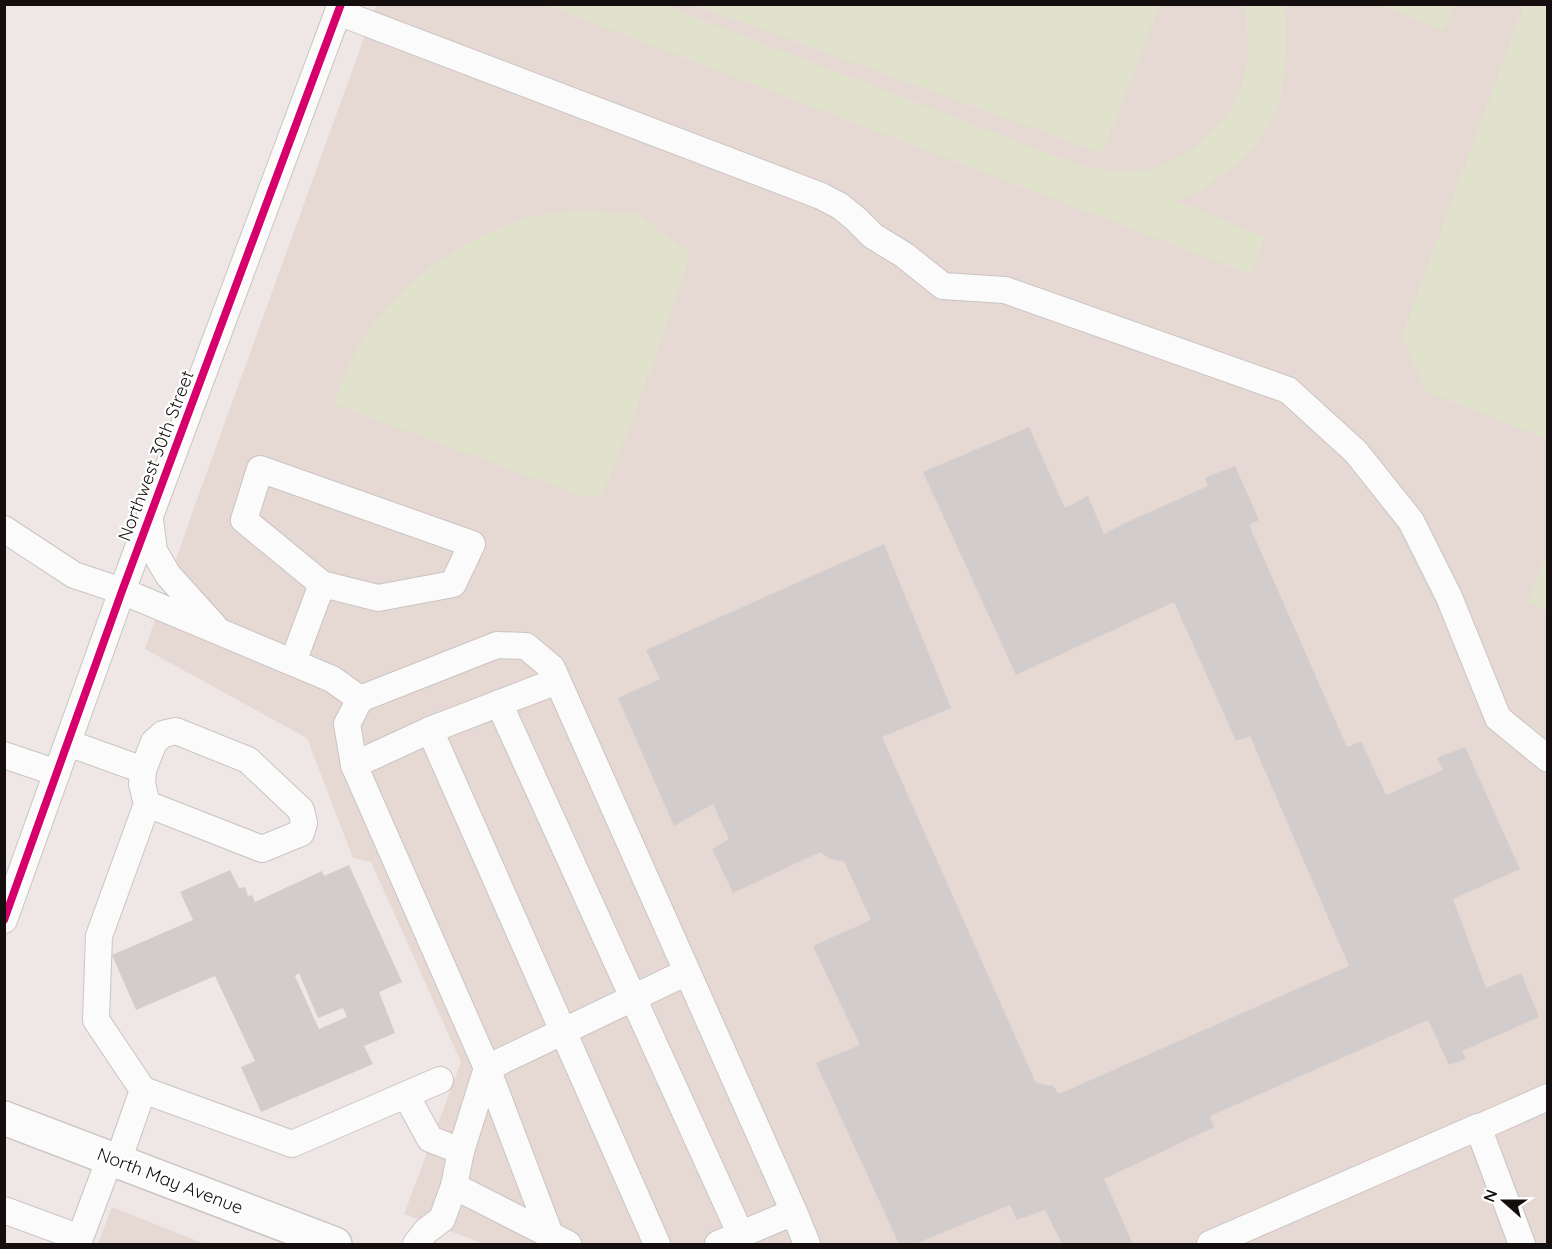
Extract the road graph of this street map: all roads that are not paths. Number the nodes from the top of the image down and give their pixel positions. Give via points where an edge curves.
1 (340, 8) edge
2 (149, 516) junction
3 (4, 529) edge
4 (322, 584) junction
5 (122, 591) junction
6 (219, 632) junction
7 (293, 662) junction
8 (557, 681) junction
9 (360, 699) junction
10 (499, 703) junction
11 (430, 730) junction
12 (68, 743) junction
13 (4, 755) edge
14 (1548, 759) edge
15 (354, 765) junction
16 (143, 770) junction
17 (57, 773) junction
18 (147, 804) junction
19 (4, 920) edge
20 (687, 972) junction
21 (633, 998) junction
22 (563, 1032) junction
23 (487, 1068) junction
24 (441, 1080) dead end
25 (143, 1090) junction
26 (406, 1095) junction
27 (1548, 1097) edge
28 (4, 1118) edge
29 (1478, 1128) junction
30 (461, 1150) junction
31 (114, 1160) junction
32 (454, 1186) junction
33 (4, 1210) edge
34 (794, 1212) junction
35 (730, 1240) edge
36 (559, 1241) edge
37 (323, 1242) edge
38 (416, 1245) edge
39 (657, 1245) edge
40 (807, 1245) edge
41 (1210, 1245) edge
42 (1522, 1245) edge

1 - 2 street, Northwest 30th Street
1 - 14 street via 821,196 840,206 873,236 943,286 1005,290 1288,390 1356,452 1411,521 1449,597 1498,718
2 - 5 street, Northwest 30th Street
2 - 6 street via 154,550 168,575
3 - 5 street via 74,575
4 - 4 street via 244,520 260,469 472,544 453,584 378,598
4 - 7 street
5 - 6 street
5 - 12 street, Northwest 30th Street
6 - 7 street
7 - 9 street via 332,679
8 - 9 street via 552,668 526,646 497,645
8 - 10 street
8 - 20 street
9 - 15 street via 347,724
10 - 11 street
10 - 21 street
11 - 15 street
11 - 22 street
12 - 16 street
12 - 17 street, Northwest 30th Street
13 - 17 street
15 - 23 street
16 - 18 street
16 - 18 street via 154,742 176,730 248,760 301,810 304,823 301,833 262,849
17 - 19 street, Northwest 30th Street
18 - 25 street via 99,936 96,1020
20 - 21 street
20 - 34 street
21 - 22 street
21 - 35 street
22 - 23 street
22 - 39 street
23 - 30 street
23 - 36 street
24 - 26 street
25 - 26 street via 292,1144
25 - 31 street
26 - 30 street via 430,1139
27 - 29 street
28 - 31 main road, North May Avenue
29 - 41 street
29 - 42 street
30 - 32 street
31 - 33 street via 80,1238
31 - 37 main road, North May Avenue
32 - 36 street
32 - 38 street via 441,1219
34 - 35 street
34 - 40 street

